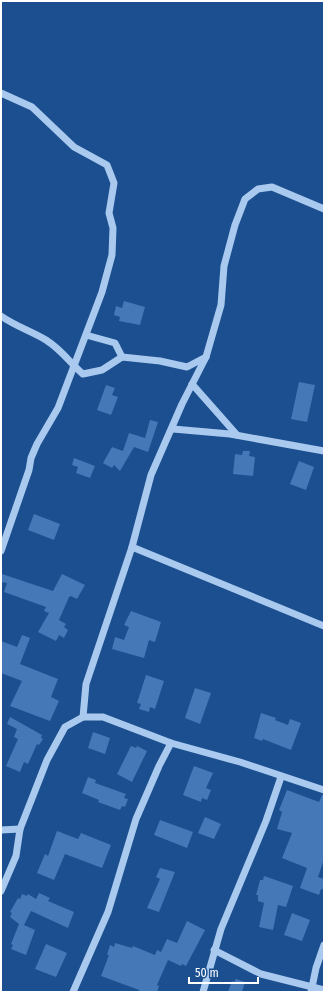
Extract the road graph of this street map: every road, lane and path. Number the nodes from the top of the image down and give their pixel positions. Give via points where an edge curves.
1 (1, 93) edge
2 (324, 209) edge
3 (1, 316) edge
4 (86, 335) junction
5 (122, 357) junction
6 (206, 358) junction
7 (75, 367) junction
8 (192, 384) junction
9 (173, 429) junction
10 (237, 435) junction
11 (324, 451) edge
12 (132, 547) junction
13 (1, 551) edge
14 (324, 626) edge
15 (83, 717) junction
16 (171, 743) junction
17 (281, 777) junction
18 (324, 790) edge
19 (20, 829) junction
20 (1, 830) edge
21 (1, 891) edge
22 (324, 945) edge
23 (214, 950) junction
24 (311, 990) edge
25 (324, 990) edge
26 (73, 992) edge
27 (203, 992) edge

1 - 4 street via 32,107 74,146 107,165 114,182 109,213 113,228 112,255
2 - 6 street via 272,187 258,189 245,199 224,266 221,305
3 - 7 street via 56,347
4 - 5 street via 115,343
4 - 7 street
5 - 6 street via 186,366
5 - 7 street via 102,370 89,373 83,374
6 - 8 street
7 - 13 street via 58,408 31,458
8 - 9 street
8 - 10 street
9 - 10 street
9 - 12 street via 151,475
10 - 11 street
12 - 14 street
12 - 15 street via 86,684
15 - 16 street via 103,717
15 - 19 street via 65,727 58,737
16 - 17 street via 240,762
16 - 26 street via 158,766 136,818 108,912
17 - 18 street
17 - 23 street
19 - 20 street
19 - 21 street via 16,856
22 - 24 street
23 - 24 street via 261,974
23 - 27 street
24 - 25 street

